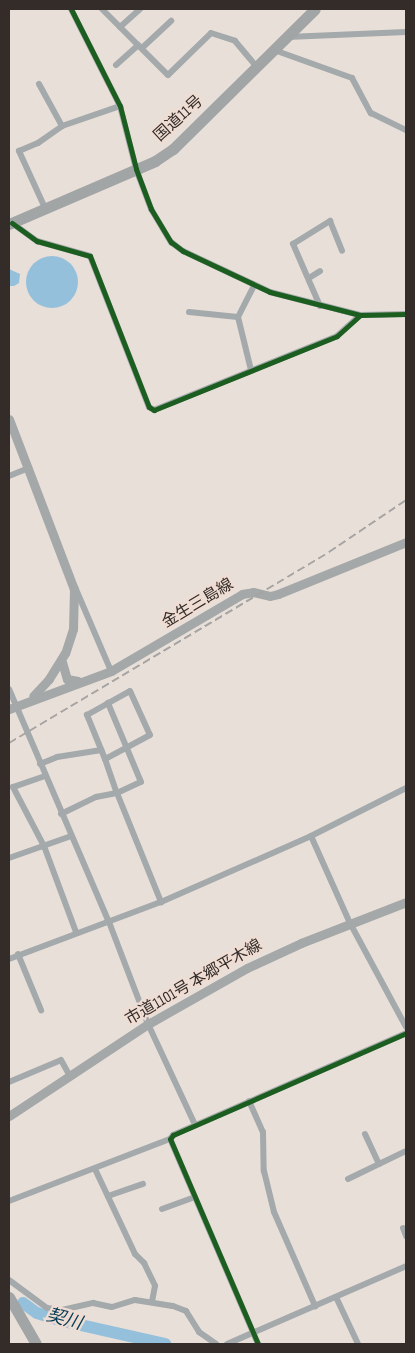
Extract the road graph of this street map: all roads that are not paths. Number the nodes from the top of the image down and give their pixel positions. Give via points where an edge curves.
1 (71, 9) edge
2 (102, 9) edge
3 (140, 9) edge
4 (314, 9) edge
5 (171, 21) dead end
6 (120, 27) junction
7 (406, 32) edge
8 (286, 38) junction
9 (140, 47) junction
10 (274, 50) junction
11 (116, 65) dead end
12 (256, 67) junction
13 (39, 84) dead end
14 (120, 106) junction
15 (62, 126) junction
16 (406, 130) edge
17 (136, 169) junction
18 (45, 208) junction
19 (10, 223) edge
20 (342, 251) dead end
21 (320, 271) dead end
22 (309, 278) junction
23 (254, 286) junction
24 (320, 306) junction
25 (189, 312) dead end
26 (406, 314) edge
27 (360, 315) junction
28 (238, 318) junction
29 (251, 370) junction
30 (9, 419) edge
31 (29, 468) junction
32 (9, 476) edge
33 (406, 542) edge
34 (70, 576) junction
35 (62, 662) junction
36 (111, 671) junction
37 (54, 673) junction
38 (84, 681) junction
39 (65, 687) junction
40 (9, 689) edge
41 (108, 703) junction
42 (15, 707) edge
43 (126, 747) junction
44 (101, 750) junction
45 (105, 759) junction
46 (40, 764) junction
47 (45, 776) junction
48 (406, 788) edge
49 (117, 793) junction
50 (61, 814) junction
51 (71, 836) junction
52 (311, 836) junction
53 (44, 846) junction
54 (9, 858) edge
55 (161, 902) junction
56 (406, 902) edge
57 (109, 922) junction
58 (350, 923) junction
59 (76, 932) junction
60 (18, 954) junction
61 (9, 959) edge
62 (41, 1010) dead end
63 (148, 1024) junction
64 (406, 1027) edge
65 (406, 1033) edge
66 (70, 1076) junction
67 (9, 1082) edge
68 (249, 1101) junction
69 (9, 1116) edge
70 (195, 1125) junction
71 (365, 1134) dead end
72 (170, 1139) junction
73 (406, 1151) edge
74 (379, 1164) junction
75 (95, 1169) junction
76 (348, 1178) dead end
77 (143, 1184) dead end
78 (108, 1196) junction
79 (195, 1197) junction
80 (9, 1201) edge
81 (162, 1209) dead end
82 (403, 1228) dead end
83 (406, 1236) edge
84 (406, 1266) edge
85 (9, 1280) edge
86 (9, 1297) edge
87 (336, 1297) junction
88 (152, 1301) junction
89 (315, 1306) junction
90 (254, 1334) junction
91 (36, 1344) edge
92 (216, 1344) edge
93 (227, 1344) edge
94 (258, 1344) edge
95 (358, 1344) edge

1 - 14 street
2 - 6 street
3 - 6 street
4 - 8 highway, 国道11号
5 - 9 street
6 - 9 street
7 - 8 street
8 - 10 highway, 国道11号
9 - 11 street
9 - 12 street via 168,76 211,32 235,41
10 - 12 highway, 国道11号
10 - 16 street via 352,78 371,113
12 - 17 highway, 国道11号 via 174,149
13 - 15 street
14 - 15 street
14 - 17 street
15 - 18 street via 38,143 19,151
17 - 18 highway, 国道11号
17 - 23 street via 151,210 171,242
18 - 19 highway, 国道11号
19 - 29 street via 37,241 90,256 149,407 154,410
20 - 22 street via 330,221 293,244
21 - 22 street
22 - 24 street
23 - 24 street
23 - 28 street
24 - 27 street
25 - 28 street
26 - 27 street
27 - 29 street via 337,336
28 - 29 street
30 - 31 street
31 - 32 street
31 - 34 street
33 - 36 street, 金生三島線 via 270,596 253,592 242,594
34 - 35 street via 74,600 73,629
34 - 36 street
35 - 37 street
35 - 38 street via 67,679
36 - 38 street, 金生三島線
37 - 39 street via 58,684
37 - 42 street via 36,694
38 - 39 street, 金生三島線
39 - 42 street, 金生三島線
40 - 42 street
41 - 43 street
41 - 43 street via 130,691 150,735
41 - 44 street via 87,715
42 - 46 street
43 - 45 street
43 - 49 street via 141,782
44 - 45 street
44 - 46 street via 57,757
45 - 49 street
46 - 47 street
47 - 50 street
47 - 53 street via 13,788
48 - 52 street
49 - 50 street via 96,797
49 - 55 street
50 - 51 street
51 - 53 street
51 - 57 street
52 - 55 street
52 - 58 street
53 - 54 street
53 - 59 street
55 - 57 street
56 - 58 street, 市道1101号 本郷平木線
57 - 59 street
57 - 63 street
58 - 63 street, 市道1101号 本郷平木線 via 247,968
58 - 64 street
59 - 60 street
60 - 61 street
60 - 62 street
63 - 66 street, 市道1101号 本郷平木線
63 - 70 street
65 - 68 street
66 - 67 street via 61,1060
66 - 69 street, 市道1101号 本郷平木線
68 - 70 street
68 - 89 street via 263,1132 264,1171 276,1218
70 - 72 street
71 - 74 street
72 - 75 street
72 - 79 street
73 - 74 street
74 - 76 street
75 - 78 street
75 - 80 street
77 - 78 street
78 - 88 street via 135,1254 155,1286
79 - 81 street
79 - 90 street
82 - 83 street
84 - 87 street
85 - 88 street via 47,1308 62,1310 93,1303 112,1306 135,1300
86 - 91 highway
87 - 89 street
87 - 95 street
88 - 92 street via 186,1311 199,1332
89 - 90 street
90 - 93 street
90 - 94 street

